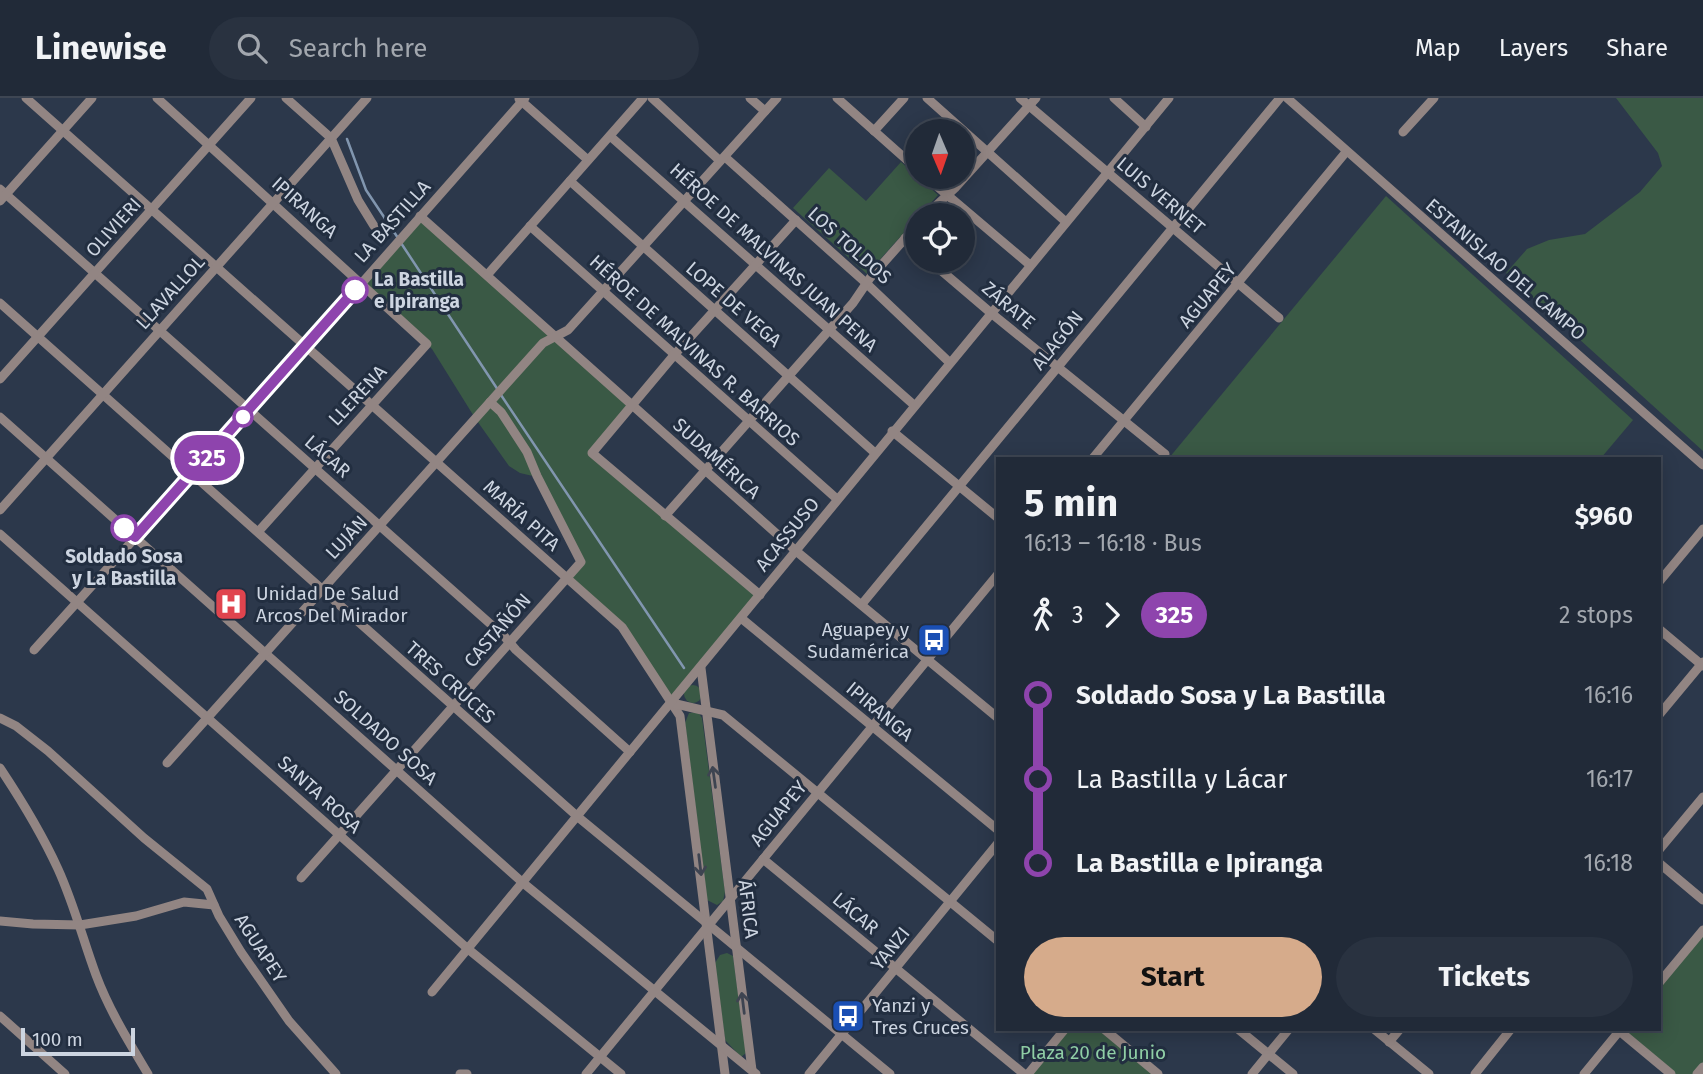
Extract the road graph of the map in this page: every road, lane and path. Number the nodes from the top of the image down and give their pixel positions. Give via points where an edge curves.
1 (26, 98) edge
2 (92, 98) edge
3 (157, 98) edge
4 (251, 98) edge
5 (286, 98) edge
6 (367, 98) edge
7 (643, 98) edge
8 (652, 98) edge
9 (750, 98) edge
10 (777, 98) edge
11 (837, 98) edge
12 (905, 98) edge
13 (927, 98) edge
14 (1020, 98) edge
15 (1036, 98) edge
16 (1114, 98) edge
17 (1169, 98) edge
18 (1280, 98) edge
19 (1287, 98) edge
20 (1434, 98) edge
21 (522, 99) edge
22 (1029, 106) junction
23 (765, 111) junction
24 (1146, 127) junction
25 (63, 131) junction
26 (874, 131) junction
27 (1403, 132) dead end
28 (610, 136) junction
29 (331, 138) junction
30 (209, 146) junction
31 (986, 152) junction
32 (1346, 152) junction
33 (905, 158) edge
34 (722, 159) junction
35 (588, 160) junction
36 (1107, 173) junction
37 (570, 181) junction
38 (941, 189) edge
39 (947, 194) junction
40 (2, 195) edge
41 (684, 200) junction
42 (274, 203) junction
43 (938, 203) edge
44 (153, 209) junction
45 (420, 216) junction
46 (796, 220) junction
47 (1066, 222) junction
48 (374, 226) dead end
49 (530, 226) junction
50 (1172, 227) junction
51 (905, 238) edge
52 (643, 246) junction
53 (755, 265) junction
54 (1030, 265) junction
55 (218, 267) junction
56 (944, 273) edge
57 (96, 274) junction
58 (488, 274) junction
59 (361, 282) junction
60 (866, 283) junction
61 (1239, 283) junction
62 (603, 291) junction
63 (0, 303) edge
64 (715, 310) junction
65 (991, 313) junction
66 (1279, 318) dead end
67 (828, 329) junction
68 (160, 330) junction
69 (38, 336) junction
70 (556, 336) junction
71 (427, 344) joint
72 (306, 345) junction
73 (675, 354) junction
74 (949, 362) junction
75 (1057, 368) junction
76 (789, 375) junction
77 (0, 379) edge
78 (103, 394) junction
79 (492, 399) junction
80 (373, 404) junction
81 (632, 405) junction
82 (914, 405) junction
83 (249, 411) junction
84 (0, 417) edge
85 (748, 420) junction
86 (1124, 422) junction
87 (892, 431) junction
88 (875, 453) junction
89 (1165, 454) dead end
90 (1094, 457) edge
91 (46, 459) junction
92 (436, 461) junction
93 (1703, 466) edge
94 (314, 467) junction
95 (706, 471) junction
96 (193, 474) junction
97 (959, 488) junction
98 (837, 499) junction
99 (0, 510) edge
100 (665, 516) junction
101 (996, 517) edge
102 (380, 526) junction
103 (1703, 529) edge
104 (258, 532) junction
105 (0, 534) edge
106 (135, 537) junction
107 (796, 551) junction
108 (996, 576) edge
109 (566, 578) junction
110 (1661, 580) edge
111 (322, 589) junction
112 (760, 595) junction
113 (77, 601) junction
114 (862, 604) junction
115 (741, 618) junction
116 (1661, 631) edge
117 (510, 642) junction
118 (34, 650) dead end
119 (266, 653) junction
120 (927, 660) junction
121 (1702, 664) edge
122 (701, 668) junction
123 (671, 703) junction
124 (452, 707) junction
125 (705, 709) junction
126 (1661, 713) edge
127 (996, 716) edge
128 (208, 717) junction
129 (0, 718) edge
130 (871, 728) junction
131 (630, 752) junction
132 (167, 763) dead end
133 (0, 768) edge
134 (397, 770) junction
135 (817, 793) junction
136 (1703, 797) edge
137 (578, 817) junction
138 (996, 828) edge
139 (340, 836) junction
140 (996, 845) edge
141 (1661, 848) edge
142 (763, 859) junction
143 (1661, 865) edge
144 (301, 878) dead end
145 (522, 882) junction
146 (730, 897) junction
147 (1703, 900) edge
148 (950, 902) junction
149 (214, 905) junction
150 (1, 924) edge
151 (80, 925) junction
152 (708, 925) junction
153 (1703, 930) edge
154 (996, 939) edge
155 (737, 948) junction
156 (468, 949) junction
157 (895, 969) junction
158 (1661, 981) edge
159 (432, 992) dead end
160 (655, 992) junction
161 (0, 1017) edge
162 (1063, 1031) edge
163 (1106, 1031) edge
164 (1240, 1031) edge
165 (1287, 1031) edge
166 (1376, 1031) edge
167 (1398, 1031) edge
168 (1509, 1031) edge
169 (1618, 1031) edge
170 (1620, 1031) edge
171 (842, 1034) junction
172 (1390, 1042) junction
173 (721, 1045) junction
174 (1268, 1054) junction
175 (600, 1057) junction
176 (1703, 1067) edge
177 (754, 1072) edge
178 (65, 1074) edge
179 (148, 1074) edge
180 (336, 1074) edge
181 (460, 1074) edge
182 (467, 1074) edge
183 (586, 1074) edge
184 (621, 1074) edge
185 (725, 1074) edge
186 (808, 1074) edge
187 (890, 1074) edge
188 (1026, 1074) edge
189 (1158, 1074) edge
190 (1252, 1074) edge
191 (1293, 1074) edge
192 (1429, 1074) edge
193 (1475, 1074) edge
194 (1584, 1074) edge
195 (1671, 1074) edge
196 (1697, 1074) edge

1 - 25 street, MARÍA PITA
2 - 25 street
3 - 30 street, IPIRANGA
4 - 30 street, OLIVIERI
5 - 29 street
6 - 29 street, LLAVALLOL
7 - 28 street
8 - 34 street, LOS TOLDOS
9 - 23 street
10 - 23 street
11 - 26 street
12 - 26 street
13 - 31 street
14 - 22 street, LUIS VERNET
15 - 22 street
16 - 24 street
17 - 24 street, ACASSUSO
18 - 50 street, ALAGÓN
19 - 32 street, ESTANISLAO DEL CAMPO
20 - 27 street
21 - 35 street
21 - 45 street, LA BASTILLA
22 - 31 street
22 - 36 street, LUIS VERNET
23 - 34 street
24 - 36 street, ACASSUSO
25 - 40 street
25 - 44 street, MARÍA PITA
26 - 33 street
28 - 35 street
28 - 41 street, HÉROE DE MALVINAS JUAN PENA
29 - 42 street, LLAVALLOL
29 - 48 street
30 - 42 street, IPIRANGA
30 - 44 street, OLIVIERI
31 - 39 street
31 - 47 street
32 - 61 street, AGUAPEY
32 - 93 street, ESTANISLAO DEL CAMPO
34 - 41 street
34 - 46 street, LOS TOLDOS
35 - 37 street
36 - 47 street, ACASSUSO
36 - 50 street, LUIS VERNET
37 - 49 street
37 - 52 street, LOPE DE VEGA
38 - 39 street
39 - 43 street
39 - 54 street
40 - 57 street, LÁCAR
41 - 52 street
41 - 53 street, HÉROE DE MALVINAS JUAN PENA
42 - 55 street, LLAVALLOL
42 - 59 street, IPIRANGA
44 - 55 street, MARÍA PITA
44 - 57 street, OLIVIERI
45 - 58 street, SUDAMÉRICA
45 - 59 street, LA BASTILLA
46 - 53 street
46 - 60 street, LOS TOLDOS
47 - 54 street, ACASSUSO
49 - 58 street
49 - 62 street, HÉROE DE MALVINAS R. BARRIOS
50 - 61 street, LUIS VERNET
50 - 75 street, ALAGÓN
51 - 60 street
52 - 62 street
52 - 64 street, LOPE DE VEGA
53 - 64 street
53 - 67 street, HÉROE DE MALVINAS JUAN PENA
54 - 65 street, ACASSUSO
55 - 68 street, LLAVALLOL
55 - 72 street, MARÍA PITA
56 - 65 street, ZÁRATE
57 - 68 street, LÁCAR
57 - 69 street, OLIVIERI
58 - 70 street, SUDAMÉRICA
59 - 71 street, IPIRANGA
59 - 72 street, LA BASTILLA
60 - 67 street
60 - 74 street, LOS TOLDOS
61 - 66 street, LUIS VERNET
61 - 86 street, AGUAPEY
62 - 70 street via 568,330
62 - 73 street, HÉROE DE MALVINAS R. BARRIOS
63 - 69 street, TRES CRUCES
64 - 73 street
64 - 76 street, LOPE DE VEGA
65 - 74 street, ACASSUSO
65 - 75 street, ZÁRATE
67 - 76 street
67 - 82 street, HÉROE DE MALVINAS JUAN PENA
68 - 78 street, LLAVALLOL
68 - 83 street, LÁCAR
69 - 77 street, OLIVIERI
69 - 78 street, TRES CRUCES
70 - 79 street, LUJÁN via 543,343
70 - 81 street, SUDAMÉRICA
71 - 80 street, LLERENA
72 - 80 street, MARÍA PITA
72 - 83 street, LA BASTILLA
73 - 81 street
73 - 85 street, HÉROE DE MALVINAS R. BARRIOS
74 - 82 street, ACASSUSO
75 - 86 street, ZÁRATE
75 - 97 street, ALAGÓN
76 - 85 street
76 - 88 street, LOPE DE VEGA
78 - 91 street, LLAVALLOL
78 - 96 street, TRES CRUCES
79 - 92 street, LUJÁN
79 - 109 street, CASTAÑÓN via 527,452 581,562
80 - 92 street, MARÍA PITA
80 - 94 street, LLERENA
81 - 95 street, SUDAMÉRICA
81 - 100 street via 594,449 594,456
82 - 87 street, ACASSUSO
83 - 94 street, LÁCAR
83 - 96 street, LA BASTILLA
84 - 91 street, SOLDADO SOSA
85 - 95 street
85 - 98 street, HÉROE DE MALVINAS R. BARRIOS
86 - 89 street, ZÁRATE
86 - 90 street, AGUAPEY
87 - 88 street, ACASSUSO
87 - 97 street
88 - 98 street, ACASSUSO
91 - 99 street, LLAVALLOL
91 - 106 street, SOLDADO SOSA
92 - 102 street, LUJÁN
92 - 109 street, MARÍA PITA
94 - 102 street, LÁCAR
94 - 104 street, LLERENA
95 - 100 street
95 - 107 street, SUDAMÉRICA
96 - 104 street, TRES CRUCES
96 - 106 street, LA BASTILLA
97 - 101 street
97 - 114 street, ALAGÓN
98 - 107 street, ACASSUSO
100 - 112 street
102 - 111 street, LUJÁN
102 - 117 street, LÁCAR
103 - 110 street
104 - 111 street, TRES CRUCES
105 - 113 street, SANTA ROSA
106 - 113 street, LA BASTILLA
106 - 119 street, SOLDADO SOSA
107 - 112 street, ACASSUSO
107 - 114 street, SUDAMÉRICA
108 - 120 street, AGUAPEY
109 - 117 street, CASTAÑÓN
109 - 123 street, MARÍA PITA via 622,627
111 - 119 street, LUJÁN
111 - 124 street, TRES CRUCES
112 - 115 street, ACASSUSO
113 - 118 street, LA BASTILLA
113 - 128 street, SANTA ROSA
114 - 120 street, SUDAMÉRICA
115 - 122 street, ACASSUSO
115 - 130 street, IPIRANGA
116 - 121 street
117 - 124 street, CASTAÑÓN
117 - 131 street, LÁCAR
119 - 128 street, LUJÁN
119 - 134 street, SOLDADO SOSA
120 - 127 street, SUDAMÉRICA
120 - 130 street, AGUAPEY
121 - 126 street
122 - 123 street, ACASSUSO
122 - 125 street, ÁFRICA
123 - 125 street
123 - 131 street, ACASSUSO
123 -> 152 street via 681,723
124 - 134 street, CASTAÑÓN
124 - 137 street, TRES CRUCES
125 - 135 street via 723,715
146 -> 125 street, ÁFRICA
128 - 132 street, LUJÁN
128 - 139 street, SANTA ROSA
129 - 149 street, AGUAPEY via 48,751 207,889
130 - 135 street, AGUAPEY
130 - 138 street, IPIRANGA
131 - 137 street, ACASSUSO
133 - 151 street via 44,840
134 - 139 street, CASTAÑÓN
134 - 145 street, SOLDADO SOSA
135 - 142 street, AGUAPEY
135 - 148 street
136 - 141 street
137 - 145 street, ACASSUSO
137 - 152 street, TRES CRUCES
139 - 144 street, CASTAÑÓN
139 - 156 street, SANTA ROSA
140 - 148 street, YANZI
142 - 146 street, AGUAPEY
142 - 157 street, LÁCAR
143 - 147 street
145 - 156 street, ACASSUSO
145 - 160 street, SOLDADO SOSA
146 - 152 street, AGUAPEY
146 - 155 street, ÁFRICA
148 - 154 street
148 - 157 street, YANZI
149 - 151 street via 176,904
149 - 180 street, AGUAPEY via 289,1021
150 - 151 street
151 - 179 street via 110,1006
152 - 155 street, TRES CRUCES
152 - 160 street, AGUAPEY
152 - 173 street
153 - 158 street
155 - 171 street, TRES CRUCES
177 -> 155 street, ÁFRICA
156 - 159 street, ACASSUSO
156 - 175 street, SANTA ROSA
157 - 171 street, YANZI
157 - 188 street, LÁCAR
160 - 173 street, SOLDADO SOSA
160 - 175 street, AGUAPEY
161 - 178 street
162 - 188 street
163 - 189 street
164 - 174 street
165 - 174 street
166 - 172 street
167 - 172 street
168 - 193 street
169 - 194 street
170 - 195 street
171 - 186 street, YANZI
171 - 187 street, TRES CRUCES
172 - 192 street
173 - 177 street, SOLDADO SOSA
173 - 185 street
174 - 190 street
174 - 191 street
175 - 183 street, AGUAPEY
175 - 184 street, SANTA ROSA
176 - 196 street
181 - 182 street

